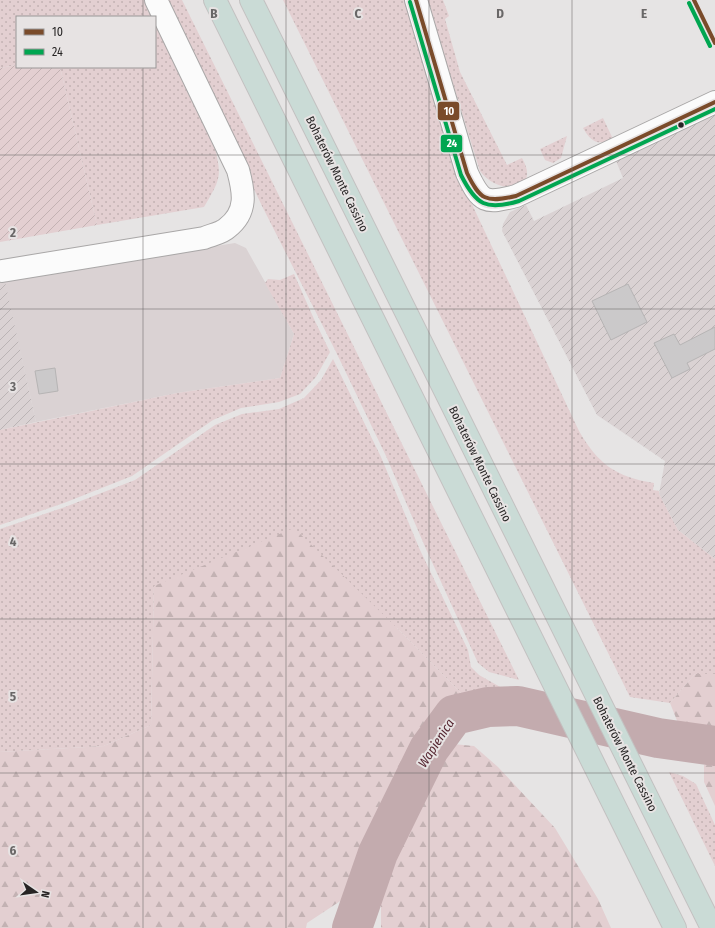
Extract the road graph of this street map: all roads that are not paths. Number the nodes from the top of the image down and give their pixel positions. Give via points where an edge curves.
1 (156, 0) edge
2 (215, 0) edge
3 (251, 0) edge
4 (416, 0) edge
5 (715, 102) edge
6 (2, 271) dead end
7 (671, 923) edge
8 (712, 928) edge

1 - 6 street via 238,170 244,192 240,212 227,229 204,238
2 - 7 highway
3 - 8 highway, Bohaterów Monte Cassino
4 - 5 street via 467,173 475,189 487,200 495,202 516,196

